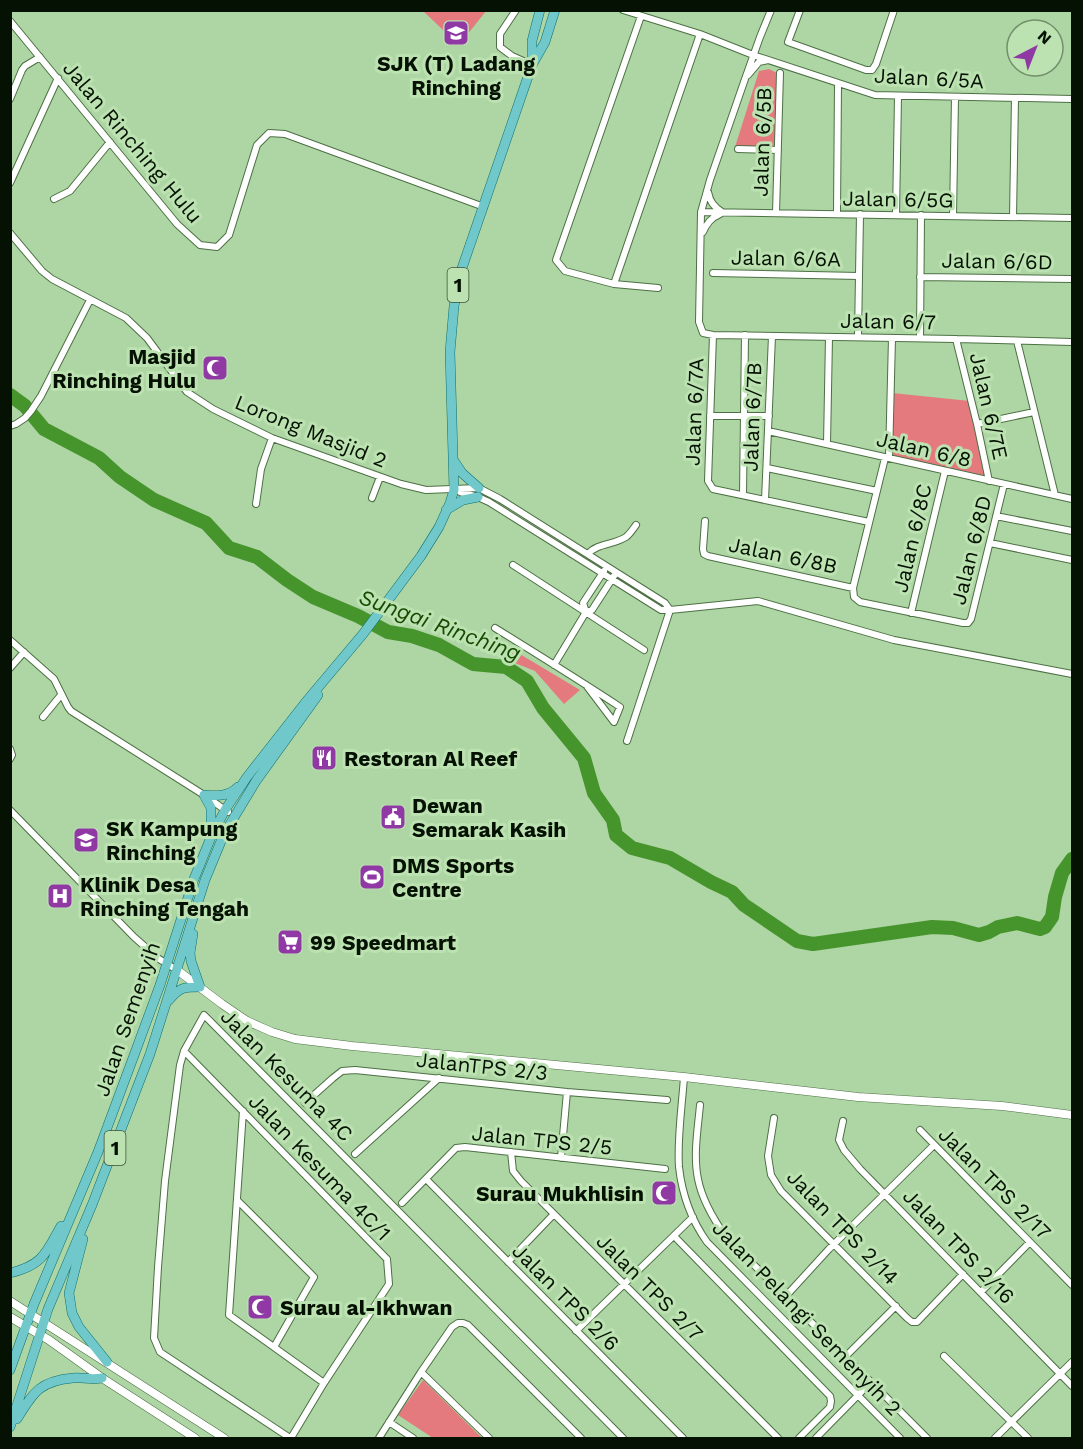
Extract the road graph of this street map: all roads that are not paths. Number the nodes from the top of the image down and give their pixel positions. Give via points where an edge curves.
1 (516, 10) edge
2 (540, 10) edge
3 (555, 10) edge
4 (623, 10) edge
5 (771, 10) edge
6 (800, 10) edge
7 (894, 10) edge
8 (641, 16) junction
9 (10, 21) edge
10 (700, 34) junction
11 (759, 37) junction
12 (753, 54) junction
13 (40, 57) junction
14 (768, 60) junction
15 (532, 65) junction
16 (780, 73) dead end
17 (58, 78) junction
18 (745, 79) junction
19 (838, 84) junction
20 (898, 96) junction
21 (954, 97) junction
22 (1015, 98) junction
23 (10, 99) edge
24 (1072, 99) edge
25 (110, 142) junction
26 (738, 149) dead end
27 (778, 150) junction
28 (10, 183) edge
29 (708, 188) junction
30 (54, 200) dead end
31 (484, 207) junction
32 (701, 212) junction
33 (723, 212) junction
34 (776, 213) junction
35 (837, 214) junction
36 (860, 214) junction
37 (896, 215) junction
38 (921, 215) junction
39 (953, 216) junction
40 (1013, 217) junction
41 (1072, 218) edge
42 (10, 233) edge
43 (701, 235) junction
44 (713, 273) dead end
45 (859, 276) junction
46 (920, 277) junction
47 (1072, 279) edge
48 (614, 284) junction
49 (658, 288) dead end
50 (90, 300) junction
51 (713, 335) junction
52 (746, 335) junction
53 (772, 336) junction
54 (829, 337) junction
55 (858, 337) junction
56 (892, 338) junction
57 (920, 338) junction
58 (956, 339) junction
59 (1017, 341) junction
60 (1072, 342) edge
61 (1034, 412) junction
62 (710, 416) junction
63 (744, 416) junction
64 (769, 416) junction
65 (977, 424) junction
66 (13, 425) edge
67 (768, 431) junction
68 (272, 438) junction
69 (452, 442) junction
70 (827, 444) junction
71 (887, 458) junction
72 (454, 461) junction
73 (766, 468) junction
74 (945, 471) junction
75 (380, 477) junction
76 (989, 481) junction
77 (1004, 484) junction
78 (451, 490) junction
79 (877, 491) junction
80 (478, 493) junction
81 (742, 495) junction
82 (1055, 495) junction
83 (372, 498) dead end
84 (1072, 499) edge
85 (765, 500) junction
86 (256, 504) dead end
87 (446, 510) junction
88 (996, 516) junction
89 (705, 521) dead end
90 (869, 522) junction
91 (636, 525) dead end
92 (439, 527) junction
93 (1072, 531) edge
94 (990, 543) junction
95 (588, 555) junction
96 (1072, 560) edge
97 (513, 565) dead end
98 (605, 570) junction
99 (614, 576) junction
100 (853, 588) junction
101 (670, 610) junction
102 (586, 612) junction
103 (911, 613) junction
104 (495, 628) dead end
105 (10, 640) edge
106 (644, 650) dead end
107 (24, 652) junction
108 (339, 663) junction
109 (554, 665) junction
110 (10, 668) edge
111 (1072, 674) edge
112 (586, 685) junction
113 (61, 695) junction
114 (43, 717) dead end
115 (627, 741) dead end
116 (10, 749) edge
117 (10, 759) edge
118 (247, 777) junction
119 (204, 795) junction
120 (10, 810) edge
121 (225, 810) junction
122 (234, 816) junction
123 (211, 837) junction
124 (195, 910) junction
125 (166, 963) junction
126 (177, 970) junction
127 (200, 987) junction
128 (167, 1002) junction
129 (184, 1051) junction
130 (684, 1077) junction
131 (439, 1078) junction
132 (567, 1092) junction
133 (667, 1100) dead end
134 (305, 1103) dead end
135 (700, 1105) dead end
136 (243, 1111) junction
137 (1072, 1116) edge
138 (774, 1118) dead end
139 (843, 1121) dead end
140 (920, 1130) dead end
141 (934, 1145) junction
142 (511, 1152) junction
143 (355, 1154) dead end
144 (561, 1158) junction
145 (665, 1169) dead end
146 (426, 1179) junction
147 (81, 1191) junction
148 (885, 1194) junction
149 (237, 1200) junction
150 (402, 1203) dead end
151 (92, 1205) junction
152 (554, 1214) junction
153 (693, 1217) junction
154 (674, 1236) junction
155 (1030, 1242) junction
156 (834, 1244) junction
157 (508, 1262) junction
158 (10, 1273) edge
159 (963, 1274) junction
160 (624, 1284) junction
161 (1072, 1285) edge
162 (981, 1292) junction
163 (786, 1296) junction
164 (10, 1301) edge
165 (896, 1306) junction
166 (30, 1314) junction
167 (10, 1317) edge
168 (43, 1323) junction
169 (26, 1326) junction
170 (576, 1331) junction
171 (40, 1334) junction
172 (274, 1347) junction
173 (846, 1356) junction
174 (945, 1356) dead end
175 (106, 1362) junction
176 (1072, 1362) edge
177 (10, 1370) edge
178 (421, 1372) junction
179 (1061, 1374) junction
180 (102, 1378) junction
181 (871, 1382) junction
182 (324, 1383) junction
183 (1072, 1386) edge
184 (857, 1396) junction
185 (389, 1422) junction
186 (1011, 1422) junction
187 (10, 1428) edge
188 (195, 1438) edge
189 (224, 1438) edge
190 (290, 1438) edge
191 (379, 1438) edge
192 (413, 1438) edge
193 (489, 1438) edge
194 (581, 1438) edge
195 (623, 1438) edge
196 (683, 1438) edge
197 (778, 1438) edge
198 (799, 1438) edge
199 (816, 1438) edge
200 (900, 1438) edge
201 (927, 1438) edge
202 (995, 1438) edge
203 (1028, 1438) edge

1 - 15 street via 500,33 500,47
2 - 15 main road, Jalan Semenyih / 1 via 532,40
3 - 15 main road, Jalan Semenyih / 1 via 545,42
4 - 8 street, Jalan 6/5A
5 - 11 street
6 - 7 street via 788,42 873,70
8 - 10 street, Jalan 6/5A
8 - 48 street via 556,260 565,271
9 - 13 street, Jalan Rinching Hulu
10 - 12 street, Jalan 6/5A
10 - 48 street
11 - 12 street
11 - 14 street
12 - 14 street, Jalan 6/5A
12 - 18 street
13 - 17 street, Jalan Rinching Hulu
13 - 23 street via 22,70
14 - 18 street via 759,62
14 - 19 street, Jalan 6/5A
15 - 31 main road, Jalan Semenyih / 1
16 - 27 street, Jalan 6/5B
17 - 25 street, Jalan Rinching Hulu
17 - 28 street
18 - 29 street
19 - 20 street, Jalan 6/5A via 875,95
19 - 35 street
20 - 21 street, Jalan 6/5A
20 - 37 street
21 - 22 street, Jalan 6/5A
21 - 39 street
22 - 24 street, Jalan 6/5A
22 - 40 street
25 - 30 street via 70,191
25 - 31 street, Jalan Rinching Hulu via 177,224 200,245 217,247 229,235 257,145 269,133 285,134
26 - 27 street
27 - 34 street, Jalan 6/5B
29 - 32 street
29 - 33 street via 710,200
31 - 69 main road, Jalan Semenyih / 1 via 461,271 454,306 450,352
32 - 33 street, Jalan 6/5G
32 - 43 street
33 - 34 street, Jalan 6/5G
33 - 43 street via 713,216
34 - 35 street, Jalan 6/5G
35 - 36 street, Jalan 6/5G
36 - 37 street, Jalan 6/5G
36 - 45 street
37 - 38 street, Jalan 6/5G
38 - 39 street, Jalan 6/5G
38 - 46 street
39 - 40 street, Jalan 6/5G
40 - 41 street, Jalan 6/5G
42 - 50 street, Lorong Masjid 2 via 42,271
43 - 51 street, Jalan 6/7 via 699,322 703,333
44 - 45 street, Jalan 6/6A
45 - 55 street
46 - 47 street, Jalan 6/6D
46 - 57 street
48 - 49 street
50 - 66 street via 41,396 25,418
50 - 68 street, Lorong Masjid 2 via 126,318 147,338 187,392
51 - 52 street, Jalan 6/7
51 - 62 street, Jalan 6/7A
52 - 53 street, Jalan 6/7
52 - 63 street
53 - 54 street, Jalan 6/7
53 - 64 street, Jalan 6/7B
54 - 55 street, Jalan 6/7
54 - 70 street
55 - 56 street, Jalan 6/7
56 - 57 street, Jalan 6/7
56 - 71 street
57 - 58 street, Jalan 6/7
58 - 59 street, Jalan 6/7
58 - 65 street, Jalan 6/7E
59 - 60 street, Jalan 6/7
59 - 61 street
61 - 65 street
61 - 82 street
62 - 63 street
62 - 81 street, Jalan 6/7A via 708,481 713,489
63 - 64 street
63 - 81 street
64 - 67 street, Jalan 6/7B
65 - 76 street, Jalan 6/7E
67 - 70 street, Jalan 6/8
67 - 73 street, Jalan 6/7B
68 - 75 street, Lorong Masjid 2
68 - 86 street via 261,469
69 - 72 main road, Jalan Semenyih / 1
69 - 78 main road, Jalan Semenyih / 1
70 - 71 street, Jalan 6/8
71 - 74 street, Jalan 6/8
71 - 79 street
72 - 78 main road, Jalan Semenyih / 1
72 - 80 main road
73 - 79 street
73 - 85 street, Jalan 6/7B
74 - 76 street, Jalan 6/8
74 - 103 street, Jalan 6/8C
75 - 78 street, Lorong Masjid 2 via 426,490
75 - 83 street
76 - 77 street, Jalan 6/8
77 - 82 street, Jalan 6/8
77 - 88 street, Jalan 6/8D
78 - 80 street, Lorong Masjid 2
78 - 87 main road, Jalan Semenyih / 1
78 - 92 main road, Jalan Semenyih / 1
79 - 90 street
80 - 87 main road
80 - 95 street via 500,499
80 - 98 street
81 - 85 street
82 - 84 street, Jalan 6/8
85 - 90 street
87 - 92 main road, Jalan Semenyih / 1
88 - 93 street
88 - 94 street, Jalan 6/8D
89 - 100 street, Jalan 6/8B via 702,549 708,556
90 - 100 street
91 - 95 street via 628,536 593,549
92 - 108 main road, Jalan Semenyih / 1
94 - 96 street
94 - 103 street, Jalan 6/8D via 968,623
95 - 98 street
97 - 102 street
98 - 99 street
98 - 102 street via 583,603
99 - 101 street via 665,603
99 - 102 street via 592,610
100 - 103 street via 854,597 860,602
101 - 111 street via 758,601 894,640
101 - 115 street
102 - 106 street
102 - 109 street
104 - 109 street
105 - 107 street
107 - 110 street
107 - 113 street via 54,679
108 - 118 main road, Jalan Semenyih / 1
108 - 122 main road, Jalan Semenyih / 1
109 - 112 street
112 - 112 street via 620,706 614,722 592,693
113 - 114 street
113 - 119 street via 71,711
116 - 117 street
118 - 119 main road, 1 via 233,792
118 - 121 main road, Jalan Semenyih / 1
119 - 121 street
119 - 123 main road via 211,808
120 - 125 street via 134,937
121 - 122 street
121 - 123 main road, Jalan Semenyih / 1
122 - 124 main road, Jalan Semenyih / 1
123 - 125 main road, Jalan Semenyih / 1
124 - 126 main road, Jalan Semenyih / 1
124 - 127 main road via 190,953
125 - 126 street
125 - 147 main road, Jalan Semenyih / 1
126 - 127 street
126 - 128 main road, Jalan Semenyih / 1
127 - 128 main road via 184,987
127 - 130 street via 247,1021 295,1039
128 - 151 main road, Jalan Semenyih / 1
129 - 136 street, Jalan Kesuma 4C/1
129 - 190 street, Jalan Kesuma 4C via 165,1181 154,1338 160,1352
129 - 195 street, Jalan Kesuma 4C via 204,1015
130 - 137 street
130 - 153 street, Jalan Pelangi Semenyih 2 via 679,1167
131 - 132 street, JalanTPS 2/3
131 - 134 street, JalanTPS 2/3 via 342,1071
131 - 143 street
132 - 133 street, JalanTPS 2/3
132 - 144 street
135 - 163 street via 696,1156 706,1204 726,1237
136 - 149 street
136 - 182 street, Jalan Kesuma 4C/1 via 387,1259 389,1284
138 - 156 street, Jalan TPS 2/14 via 768,1156 771,1175 780,1191
139 - 148 street, Jalan TPS 2/16 via 839,1140 844,1150
140 - 141 street, Jalan TPS 2/17
141 - 148 street
141 - 155 street, Jalan TPS 2/17
142 - 144 street, Jalan TPS 2/5
142 - 146 street, Jalan TPS 2/5 via 456,1148
142 - 152 street, Jalan TPS 2/7 via 513,1171
144 - 145 street, Jalan TPS 2/5
146 - 150 street, Jalan TPS 2/5
146 - 157 street, Jalan TPS 2/6
147 - 158 main road via 42,1258 26,1269
147 - 166 main road, Jalan Semenyih / 1
148 - 156 street
148 - 159 street, Jalan TPS 2/16
149 - 172 street via 229,1315
149 - 172 street via 314,1277
151 - 168 main road, Jalan Semenyih / 1
151 - 175 main road via 69,1293 79,1327
152 - 157 street
152 - 160 street, Jalan TPS 2/7
153 - 154 street
153 - 184 street, Jalan Pelangi Semenyih 2 via 707,1242
154 - 160 street
154 - 198 street via 826,1391 830,1407
155 - 161 street, Jalan TPS 2/17
155 - 162 street
156 - 163 street
156 - 165 street, Jalan TPS 2/14
157 - 170 street, Jalan TPS 2/6
159 - 162 street, Jalan TPS 2/16
159 - 165 street, Jalan TPS 2/14 via 917,1322 912,1322
160 - 170 street
160 - 197 street, Jalan TPS 2/7
162 - 179 street, Jalan TPS 2/16
163 - 173 street
164 - 166 street
165 - 173 street
166 - 168 street
166 - 169 main road, Jalan Semenyih / 1
167 - 169 street
168 - 171 main road, Jalan Semenyih / 1
168 - 175 street
169 - 171 street
169 - 177 main road, Jalan Semenyih / 1
170 - 196 street, Jalan TPS 2/6
171 - 180 street
171 - 187 main road, Jalan Semenyih / 1
172 - 182 street
173 - 181 street
174 - 186 street
175 - 189 street
176 - 179 street
178 - 185 street
178 - 193 street
178 - 194 street via 452,1327 458,1323 468,1325
179 - 183 street, Jalan TPS 2/16
179 - 186 street
180 - 187 main road via 75,1378 40,1387
180 - 188 street
181 - 184 street
181 - 201 street
182 - 190 street, Jalan Kesuma 4C/1
184 - 199 street
184 - 200 street, Jalan Pelangi Semenyih 2
185 - 191 street
185 - 192 street
186 - 202 street
186 - 203 street

